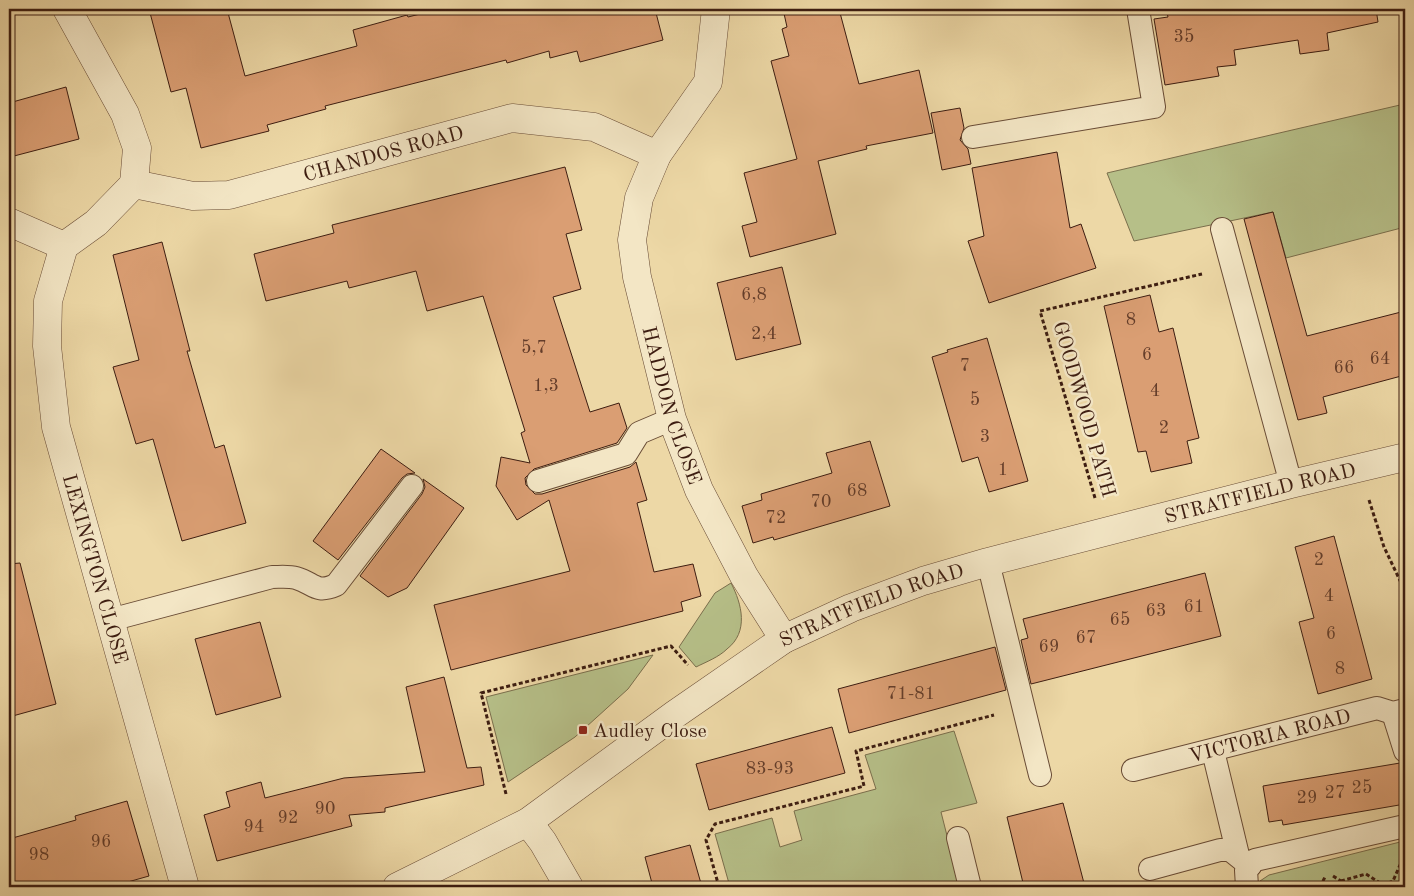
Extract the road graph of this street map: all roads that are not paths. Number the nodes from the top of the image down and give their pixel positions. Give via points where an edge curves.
1 (67, 9) edge
2 (716, 9) edge
3 (1138, 9) edge
4 (973, 137) dead end
5 (657, 155) junction
6 (134, 184) junction
7 (9, 222) edge
8 (1222, 229) dead end
9 (64, 246) junction
10 (672, 419) junction
11 (1405, 457) edge
12 (538, 481) dead end
13 (1291, 484) junction
14 (412, 486) dead end
15 (988, 562) junction
16 (110, 620) junction
17 (784, 639) junction
18 (1399, 711) edge
19 (1213, 751) junction
20 (1405, 751) edge
21 (1133, 770) dead end
22 (1040, 775) dead end
23 (521, 826) junction
24 (1405, 826) edge
25 (958, 838) dead end
26 (1150, 869) dead end
27 (1245, 869) edge
28 (185, 887) edge
29 (397, 887) edge
30 (569, 887) edge
31 (970, 887) edge

1 - 6 street via 125,114 137,148
2 - 5 street via 708,82
3 - 4 lane via 1154,107
5 - 6 street, CHANDOS ROAD via 594,127 512,118 229,195 193,196
5 - 10 street, HADDON CLOSE via 639,198 632,240 637,277
6 - 9 street via 96,223
7 - 9 street
8 - 13 lane
9 - 16 street, LEXINGTON CLOSE via 48,300 47,346 56,427
10 - 12 lane via 639,433 626,454
10 - 17 street, HADDON CLOSE via 699,490 744,576
11 - 13 street, STRATFIELD ROAD
13 - 15 street, STRATFIELD ROAD
14 - 16 lane via 336,585 325,590 296,578 272,577
15 - 17 street, STRATFIELD ROAD via 923,581 851,608
15 - 22 lane
16 - 28 street, LEXINGTON CLOSE
17 - 23 street, STRATFIELD ROAD
18 - 19 lane, VICTORIA ROAD via 1377,708
18 - 20 lane
19 - 21 lane, VICTORIA ROAD
19 - 27 lane
23 - 29 street, STRATFIELD ROAD
23 - 30 street via 542,842
24 - 27 lane via 1255,860
25 - 31 lane
26 - 27 lane via 1230,850

